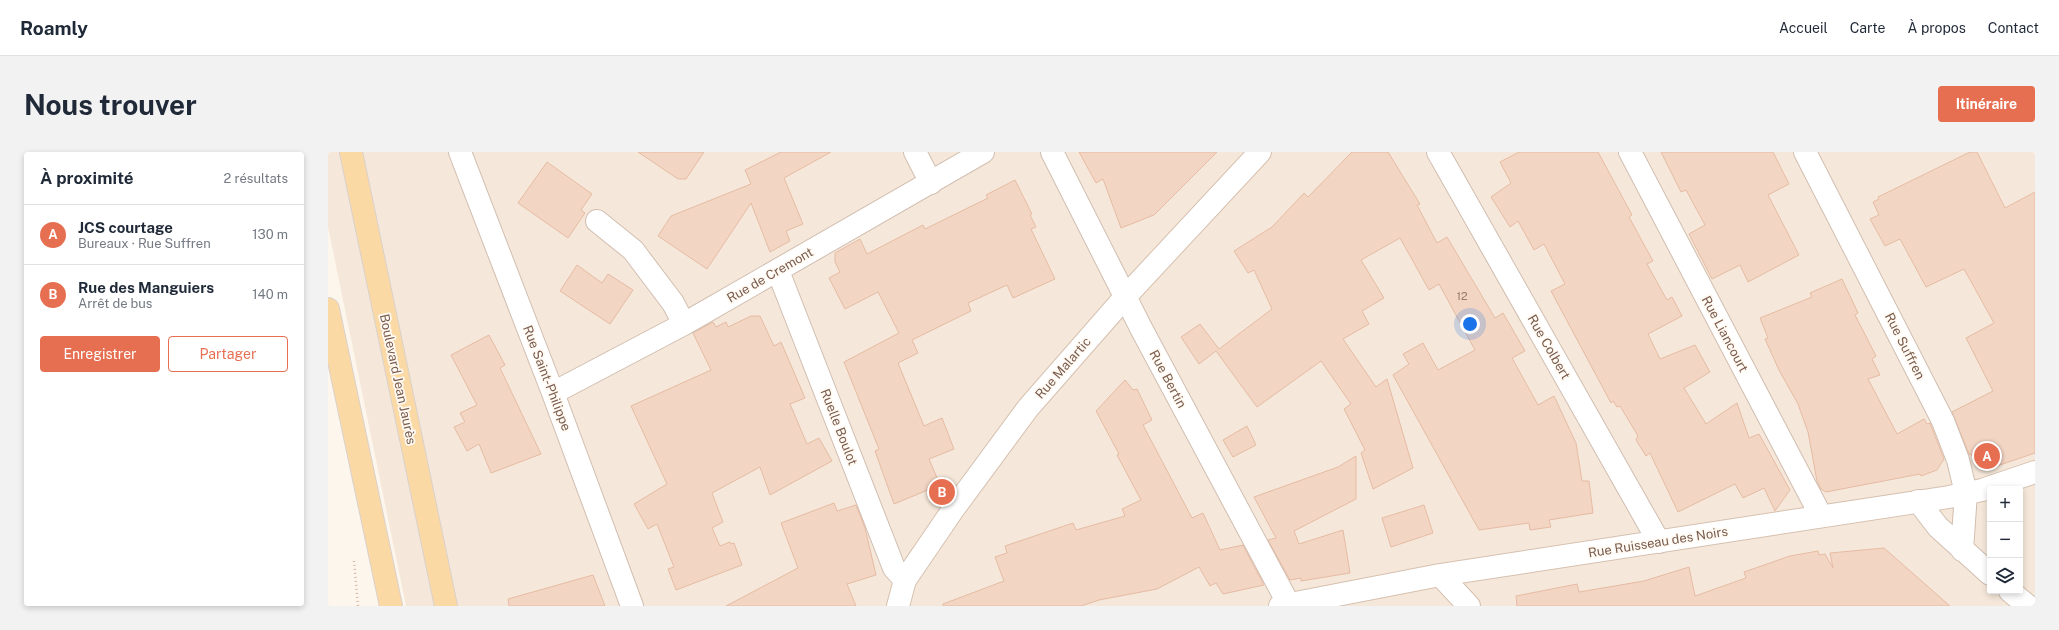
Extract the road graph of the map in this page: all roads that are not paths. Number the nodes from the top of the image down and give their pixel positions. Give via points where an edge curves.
1 (351, 152) edge
2 (460, 152) edge
3 (915, 152) edge
4 (983, 152) edge
5 (1052, 152) edge
6 (1260, 152) edge
7 (1438, 152) edge
8 (1630, 152) edge
9 (1805, 152) edge
10 (932, 183) junction
11 (597, 221) dead end
12 (778, 271) junction
13 (1126, 296) junction
14 (328, 309) edge
15 (684, 324) junction
16 (553, 393) junction
17 (2035, 472) edge
18 (1966, 493) junction
19 (1918, 501) junction
20 (1821, 516) junction
21 (1659, 542) junction
22 (1962, 550) junction
23 (1987, 571) edge
24 (1440, 575) junction
25 (905, 580) junction
26 (2014, 594) edge
27 (1284, 605) edge
28 (391, 606) edge
29 (446, 606) edge
30 (632, 606) edge
31 (898, 606) edge
32 (1469, 606) edge
33 (2028, 606) edge

1 - 29 main road, Boulevard Jean Jaurès
2 - 16 street, Rue Saint-Philippe
3 - 10 street
4 - 10 street, Rue de Cremont
5 - 13 street, Rue Bertin
6 - 13 street, Rue Malartic
7 - 21 street, Rue Colbert
8 - 20 street, Rue Liancourt
9 - 18 street, Rue Suffren via 1943,421 1958,460
10 - 12 street, Rue de Cremont
11 - 15 street via 633,250 672,303
12 - 15 street, Rue de Cremont
12 - 25 street, Ruelle Boulot via 894,568
13 - 25 street, Rue Malartic via 1028,408
13 - 27 street, Rue Bertin
14 - 28 main road
15 - 16 street, Rue de Cremont
16 - 30 street, Rue Saint-Philippe
17 - 18 street, Rue Ruisseau des Noirs
18 - 19 street, Rue Ruisseau des Noirs
18 - 22 street, Rue Suffren
19 - 20 street, Rue Ruisseau des Noirs
19 - 22 street via 1938,527
20 - 21 street, Rue Ruisseau des Noirs
21 - 24 street, Rue Ruisseau des Noirs
22 - 23 street
24 - 27 street, Rue Ruisseau des Noirs
24 - 32 street
25 - 31 street, Rue Malartic
26 - 33 street

